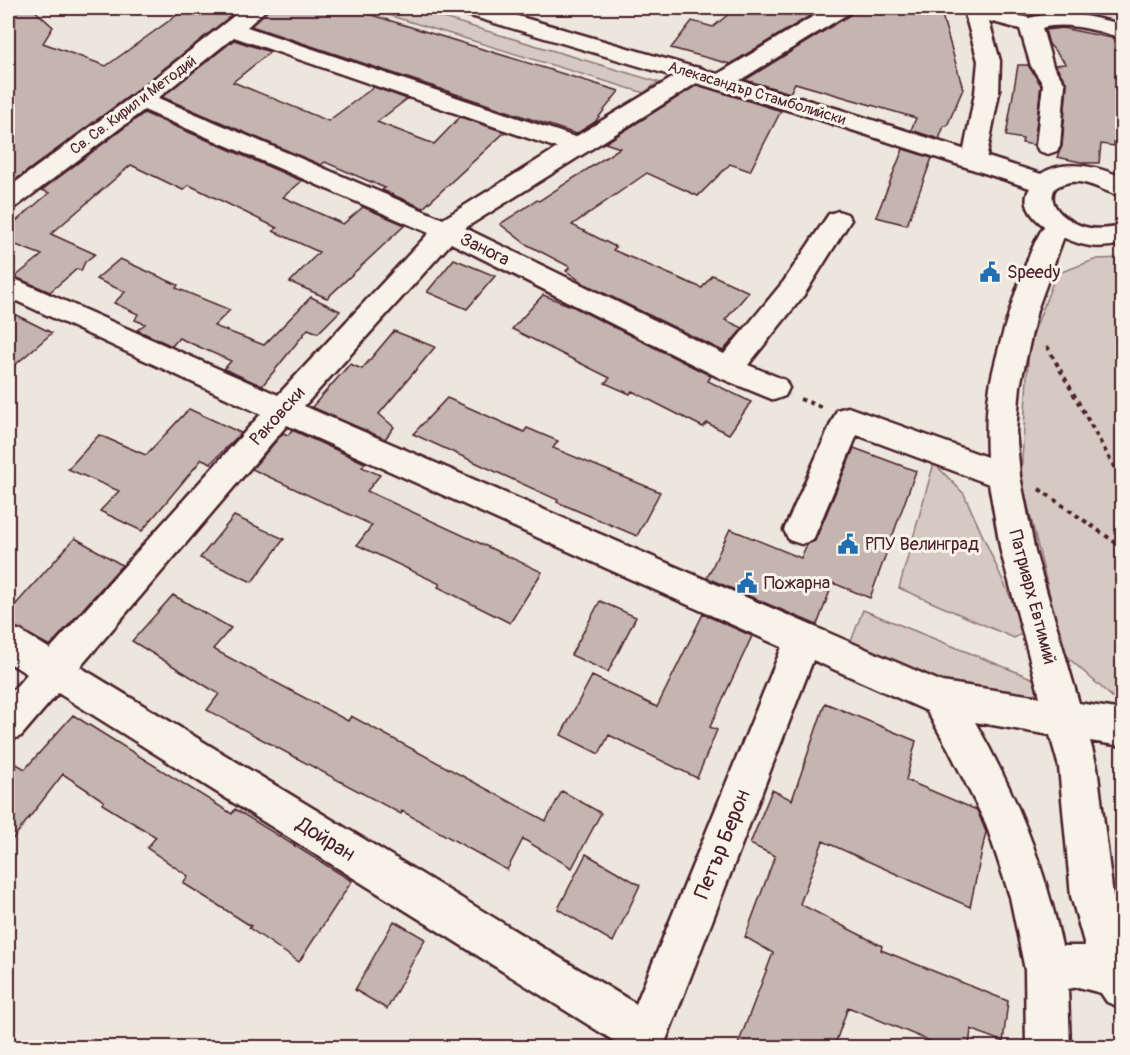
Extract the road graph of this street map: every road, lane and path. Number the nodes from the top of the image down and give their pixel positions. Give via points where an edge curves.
1 (257, 8) edge
2 (469, 8) edge
3 (841, 8) edge
4 (973, 10) edge
5 (1089, 15) edge
6 (1030, 25) junction
7 (231, 29) junction
8 (1122, 31) edge
9 (708, 78) junction
10 (142, 100) junction
11 (1048, 146) dead end
12 (579, 147) junction
13 (974, 160) junction
14 (1120, 182) edge
15 (1044, 184) junction
16 (8, 200) edge
17 (838, 220) dead end
18 (1060, 225) junction
19 (446, 230) junction
20 (1122, 235) edge
21 (8, 286) edge
22 (1042, 338) dead end
23 (728, 369) junction
24 (774, 388) joint
25 (282, 410) junction
26 (848, 419) junction
27 (1017, 480) junction
28 (1122, 481) edge
29 (801, 530) dead end
30 (1122, 547) edge
31 (803, 640) junction
32 (8, 643) edge
33 (53, 671) junction
34 (940, 699) junction
35 (1066, 720) junction
36 (8, 723) edge
37 (1122, 729) edge
38 (1046, 970) junction
39 (1118, 980) edge
40 (642, 1041) edge
41 (1048, 1047) edge

1 - 7 street, Св. Св. Кирил и Методий
2 - 9 street, Алекасандър Стамболийски
3 - 9 street, Раковски
4 - 6 street
4 - 13 street via 989,61
5 - 6 street via 1041,19
5 - 8 street
6 - 11 street via 1042,66 1054,84
7 - 10 street, Св. Св. Кирил и Методий
7 - 12 street
9 - 12 street, Раковски
9 - 13 street, Алекасандър Стамболийски
10 - 16 street, Св. Св. Кирил и Методий
10 - 19 street, Занога
12 - 19 street, Раковски
13 - 15 street, Алекасандър Стамболийски
14 - 15 street via 1075,173 1053,177
15 - 18 street via 1039,194 1041,204
17 - 23 street via 794,288
18 - 20 street via 1082,235
18 - 27 street, Патриарх Евтимий via 1051,237 1014,342 1005,386 1001,431
19 - 23 street, Занога
19 - 25 street, Раковски
21 - 25 street
22 - 28 path
23 - 24 street, Занога
24 - 26 path
25 - 31 street
25 - 33 street, Раковски
26 - 27 street
26 - 29 street
27 - 30 path
27 - 35 street, Патриарх Евтимий via 1018,552
31 - 34 street
31 - 40 street, Петър Берон
32 - 33 street, Дойран
33 - 36 street, Раковски
33 - 40 street, Дойран
34 - 35 street
34 - 38 street via 1001,811 1018,857
35 - 37 street
35 - 39 street, Патриарх Евтимий via 1078,767 1092,896
38 - 39 street via 1078,966
38 - 41 street

